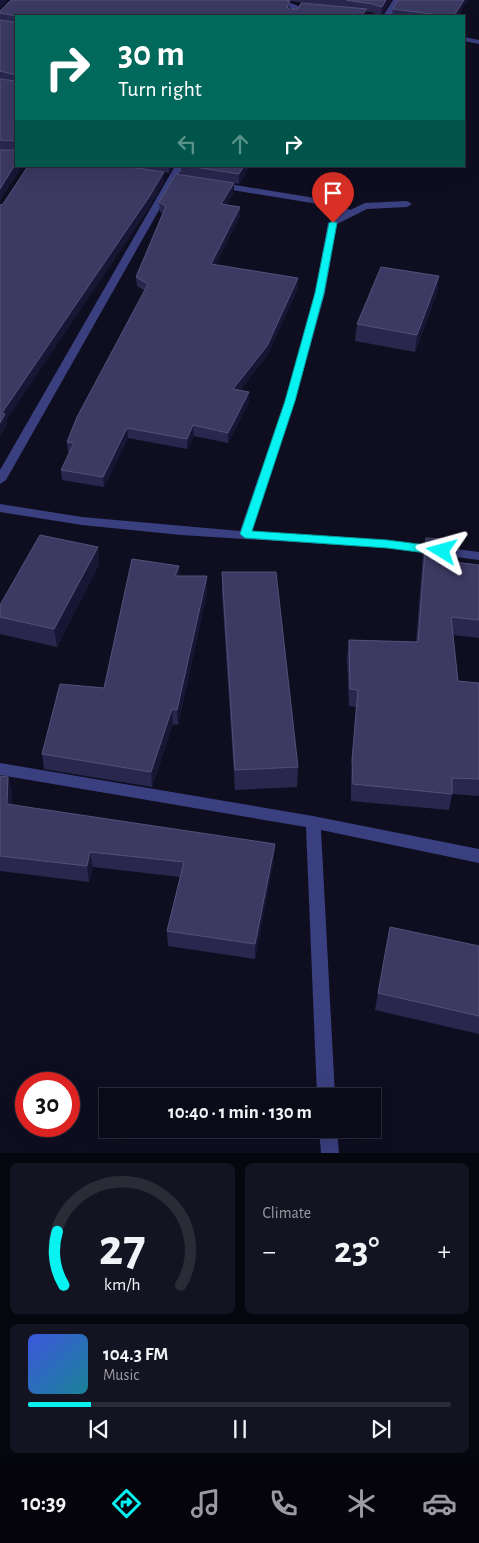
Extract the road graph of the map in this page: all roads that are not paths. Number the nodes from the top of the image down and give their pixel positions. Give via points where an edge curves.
1 (258, 0) edge
2 (397, 0) edge
3 (296, 7) junction
4 (306, 8) edge
5 (292, 15) edge
6 (388, 15) edge
7 (465, 39) edge
8 (479, 42) edge
9 (179, 167) edge
10 (207, 183) edge
11 (407, 204) dead end
12 (350, 214) junction
13 (0, 480) edge
14 (0, 508) edge
15 (245, 534) junction
16 (479, 556) edge
17 (0, 770) edge
18 (313, 822) junction
19 (479, 856) edge
20 (326, 1088) edge
21 (329, 1138) edge
22 (330, 1153) edge

1 - 3 street
2 - 6 street
3 - 4 street
3 - 5 street
7 - 8 street
9 - 13 street
10 - 12 street via 333,204
11 - 12 street via 364,206
12 - 15 street via 333,223 320,293 290,401
14 - 15 street via 82,521
15 - 16 street via 387,544
17 - 18 street
18 - 19 street
18 - 20 street
21 - 22 street

